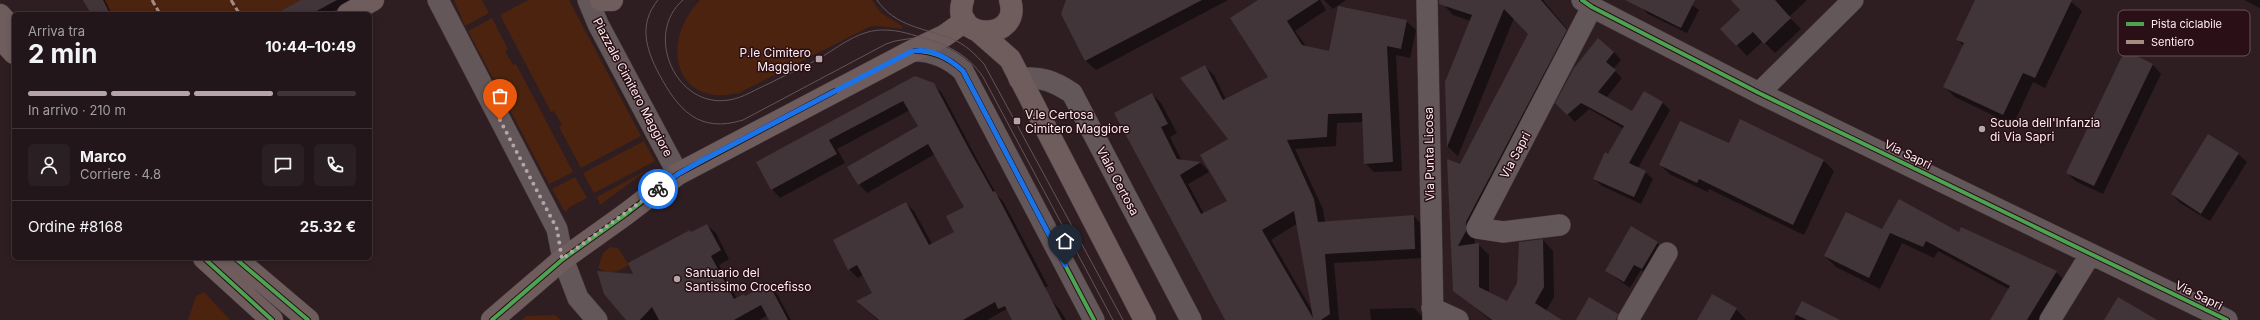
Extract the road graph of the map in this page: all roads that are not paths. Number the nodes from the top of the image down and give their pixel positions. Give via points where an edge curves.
1 (373, 0) edge
2 (438, 0) edge
3 (588, 0) edge
4 (601, 0) edge
5 (612, 0) edge
6 (963, 0) edge
7 (1427, 0) edge
8 (1853, 0) edge
9 (1587, 4) edge
10 (1012, 7) edge
11 (352, 12) edge
12 (0, 15) edge
13 (972, 26) junction
14 (12, 28) edge
15 (0, 38) edge
16 (915, 50) junction
17 (12, 51) edge
18 (1010, 59) junction
19 (1020, 79) junction
20 (1759, 93) junction
21 (678, 174) junction
22 (1560, 225) dead end
23 (1667, 253) dead end
24 (2090, 255) junction
25 (562, 259) junction
26 (205, 260) edge
27 (205, 260) edge
28 (237, 260) edge
29 (1433, 314) edge
30 (254, 320) edge
31 (272, 320) edge
32 (308, 320) edge
33 (492, 320) edge
34 (597, 320) edge
35 (1094, 320) edge
36 (1145, 320) edge
37 (1191, 320) edge
38 (1458, 320) edge
39 (1628, 320) edge
40 (2050, 320) edge
41 (2227, 320) edge

1 - 11 main road
2 - 25 street via 557,229
3 - 21 street, Piazzale Cimitero Maggiore via 598,24
4 - 5 main road, Piazzale Cimitero Maggiore
6 - 13 main road via 962,12
7 - 29 street, Via Punta Licosa
8 - 20 street
9 - 20 street, Via Sapri
9 - 22 street, Via Sapri via 1477,228 1503,232
10 - 13 main road via 994,31
10 - 18 main road
12 - 14 main road
13 - 16 main road
13 - 18 main road
15 - 17 main road
16 - 21 main road
16 - 35 street via 944,57 963,71
18 - 19 main road
19 - 36 main road
19 - 37 street, Viale Certosa via 1034,76 1056,82 1072,93
20 - 24 street, Via Sapri
21 - 25 main road
23 - 39 street
24 - 40 street
24 - 41 street, Via Sapri
25 - 33 main road
25 - 34 street via 578,298
26 - 30 main road
27 - 31 main road
28 - 32 main road
29 - 38 street

